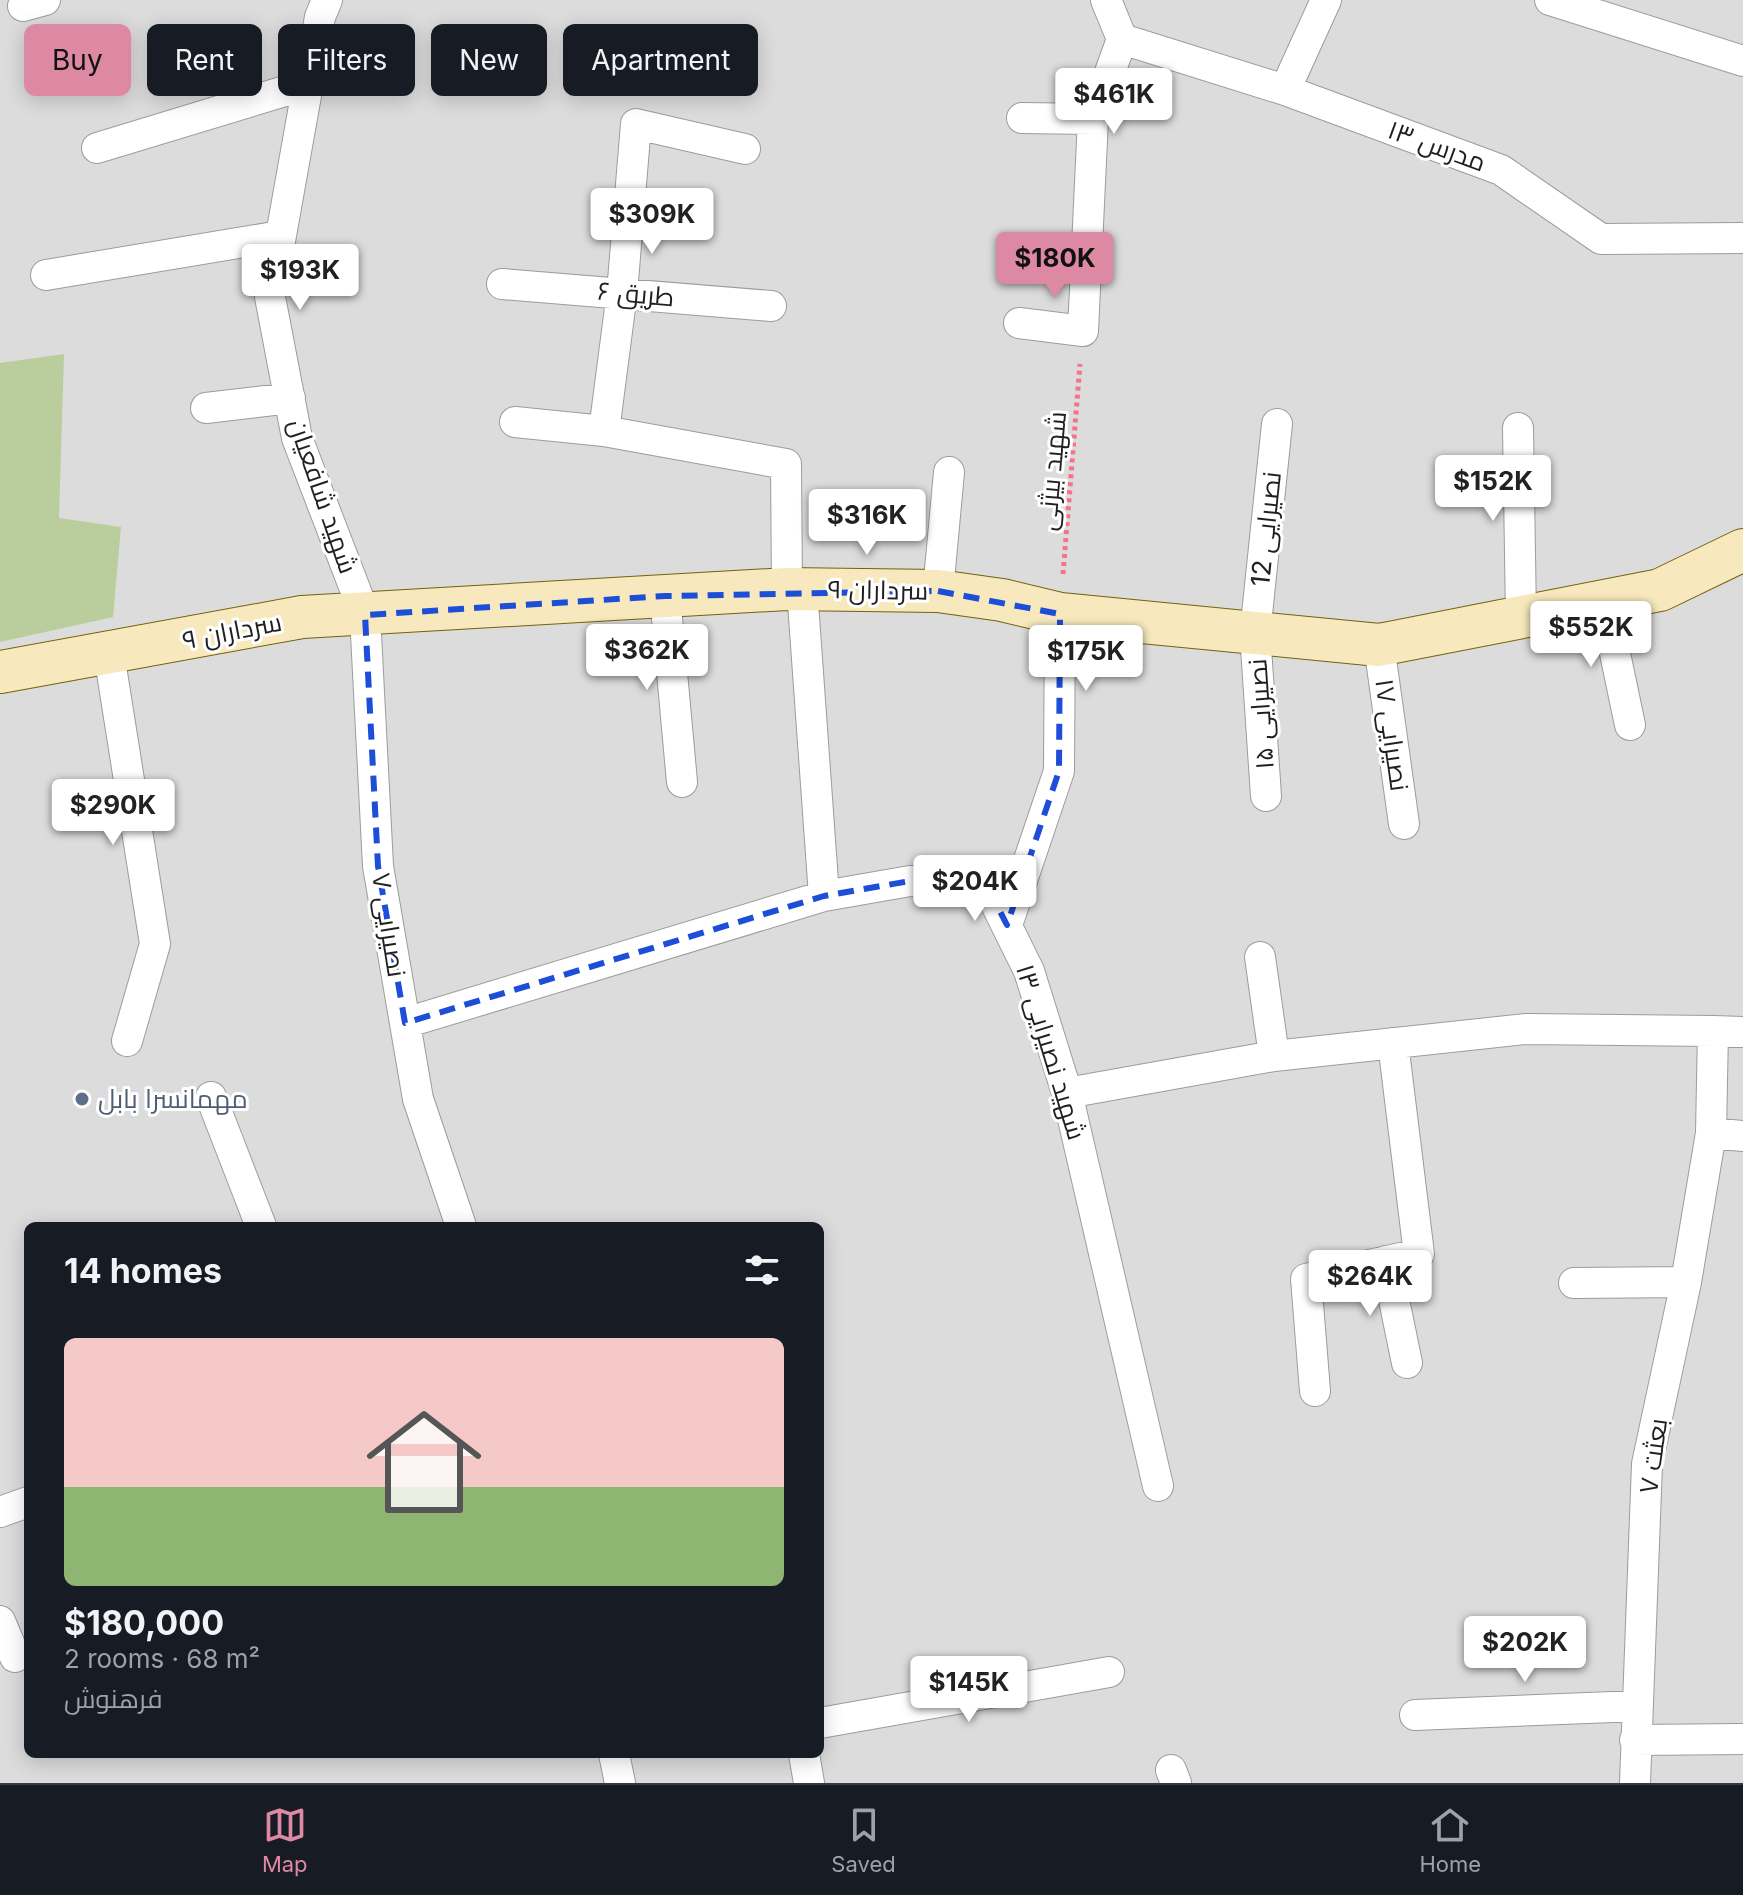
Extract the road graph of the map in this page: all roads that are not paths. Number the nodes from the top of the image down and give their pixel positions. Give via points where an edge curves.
1 (327, 0) edge
2 (1106, 0) edge
3 (1326, 0) edge
4 (1550, 0) edge
5 (319, 24) edge
6 (1122, 39) junction
7 (1743, 61) edge
8 (1285, 90) junction
9 (278, 93) edge
10 (306, 96) edge
11 (1022, 118) dead end
12 (1093, 119) junction
13 (97, 148) dead end
14 (745, 149) dead end
15 (280, 236) junction
16 (1743, 238) edge
17 (46, 275) dead end
18 (502, 284) dead end
19 (622, 293) junction
20 (771, 306) dead end
21 (1019, 323) dead end
22 (290, 398) junction
23 (206, 408) dead end
24 (515, 422) dead end
25 (1277, 424) dead end
26 (1518, 428) dead end
27 (604, 431) junction
28 (949, 472) dead end
29 (1743, 550) edge
30 (795, 589) junction
31 (938, 591) junction
32 (665, 596) junction
33 (1604, 601) junction
34 (1060, 614) junction
35 (365, 615) junction
36 (1521, 617) junction
37 (1255, 633) junction
38 (1379, 645) junction
39 (109, 654) junction
40 (0, 672) edge
41 (1630, 725) dead end
42 (682, 782) dead end
43 (1266, 796) dead end
44 (1404, 824) dead end
45 (824, 896) junction
46 (1007, 925) junction
47 (1260, 957) dead end
48 (405, 1023) junction
49 (1728, 1032) edge
50 (127, 1041) dead end
51 (1393, 1043) junction
52 (1274, 1056) junction
53 (1067, 1093) junction
54 (211, 1097) dead end
55 (1711, 1133) junction
56 (1743, 1136) edge
57 (259, 1222) edge
58 (460, 1222) edge
59 (1386, 1261) junction
60 (1686, 1282) junction
61 (1574, 1283) dead end
62 (1407, 1363) dead end
63 (1315, 1391) dead end
64 (1158, 1486) dead end
65 (24, 1503) edge
66 (0, 1512) edge
67 (0, 1621) edge
68 (15, 1657) dead end
69 (1109, 1672) dead end
70 (1638, 1706) junction
71 (1415, 1715) dead end
72 (824, 1722) edge
73 (1743, 1739) edge
74 (1635, 1740) junction
75 (615, 1758) edge
76 (805, 1758) edge
77 (620, 1783) edge
78 (809, 1783) edge
79 (1635, 1783) edge

1 - 5 street, شهید شافعیان
2 - 6 street
3 - 8 street
4 - 7 street
6 - 8 street, مدرس ۱۳
6 - 12 street
8 - 16 street, مدرس ۱۳ via 1501,170 1601,239
9 - 13 street
10 - 15 street, شهید شافعیان
11 - 12 street
12 - 21 street via 1083,331
14 - 19 street via 636,124
15 - 17 street
15 - 22 street, شهید شافعیان via 270,297
18 - 19 street, طریق ۶
19 - 20 street, طریق ۶
19 - 27 street
22 - 23 street
22 - 35 street, شهید شافعیان via 297,438
24 - 27 street
25 - 37 street, نصیرایی 12
26 - 36 street
27 - 30 street via 786,464
28 - 31 street
29 - 33 street, سرداران ۹ via 1660,590
30 - 31 street, سرداران ۹
30 - 32 street, سرداران ۹
30 - 45 street
31 - 34 street, سرداران ۹
32 - 35 street, سرداران ۹
32 - 42 street
33 - 36 street, سرداران ۹
33 - 41 street
34 - 37 street, سرداران ۹
34 - 46 street via 1059,771
35 - 39 street, سرداران ۹ via 302,617
35 - 48 street, نصیرایی ۷ via 378,866
36 - 38 street, سرداران ۹
37 - 38 street, سرداران ۹
37 - 43 street, نصیرایی ۱۵
38 - 44 street, نصیرایی ۱۷
39 - 40 street, سرداران ۹
39 - 50 street via 155,944
45 - 46 street, شهید نصیرایی ۱۳ via 910,881 985,882
45 - 48 street, شهید نصیرایی ۱۳
46 - 53 street, شهید نصیرایی ۱۳ via 1029,971
47 - 52 street
48 - 58 street, نصیرایی ۷ via 418,1099
49 - 51 street via 1526,1029
49 - 55 street, بعثت ۷
51 - 52 street
51 - 59 street via 1419,1254
52 - 53 street
53 - 64 street, شهید نصیرایی ۱۳
54 - 57 street
55 - 56 street
55 - 60 street, بعثت ۷
59 - 62 street
59 - 63 street via 1306,1279
60 - 61 street
60 - 70 street, بعثت ۷ via 1647,1464
65 - 66 street
67 - 68 street
69 - 72 street
70 - 71 street
70 - 74 street, بعثت ۷
73 - 74 street
74 - 79 street, بعثت ۷
75 - 77 street
76 - 78 street

